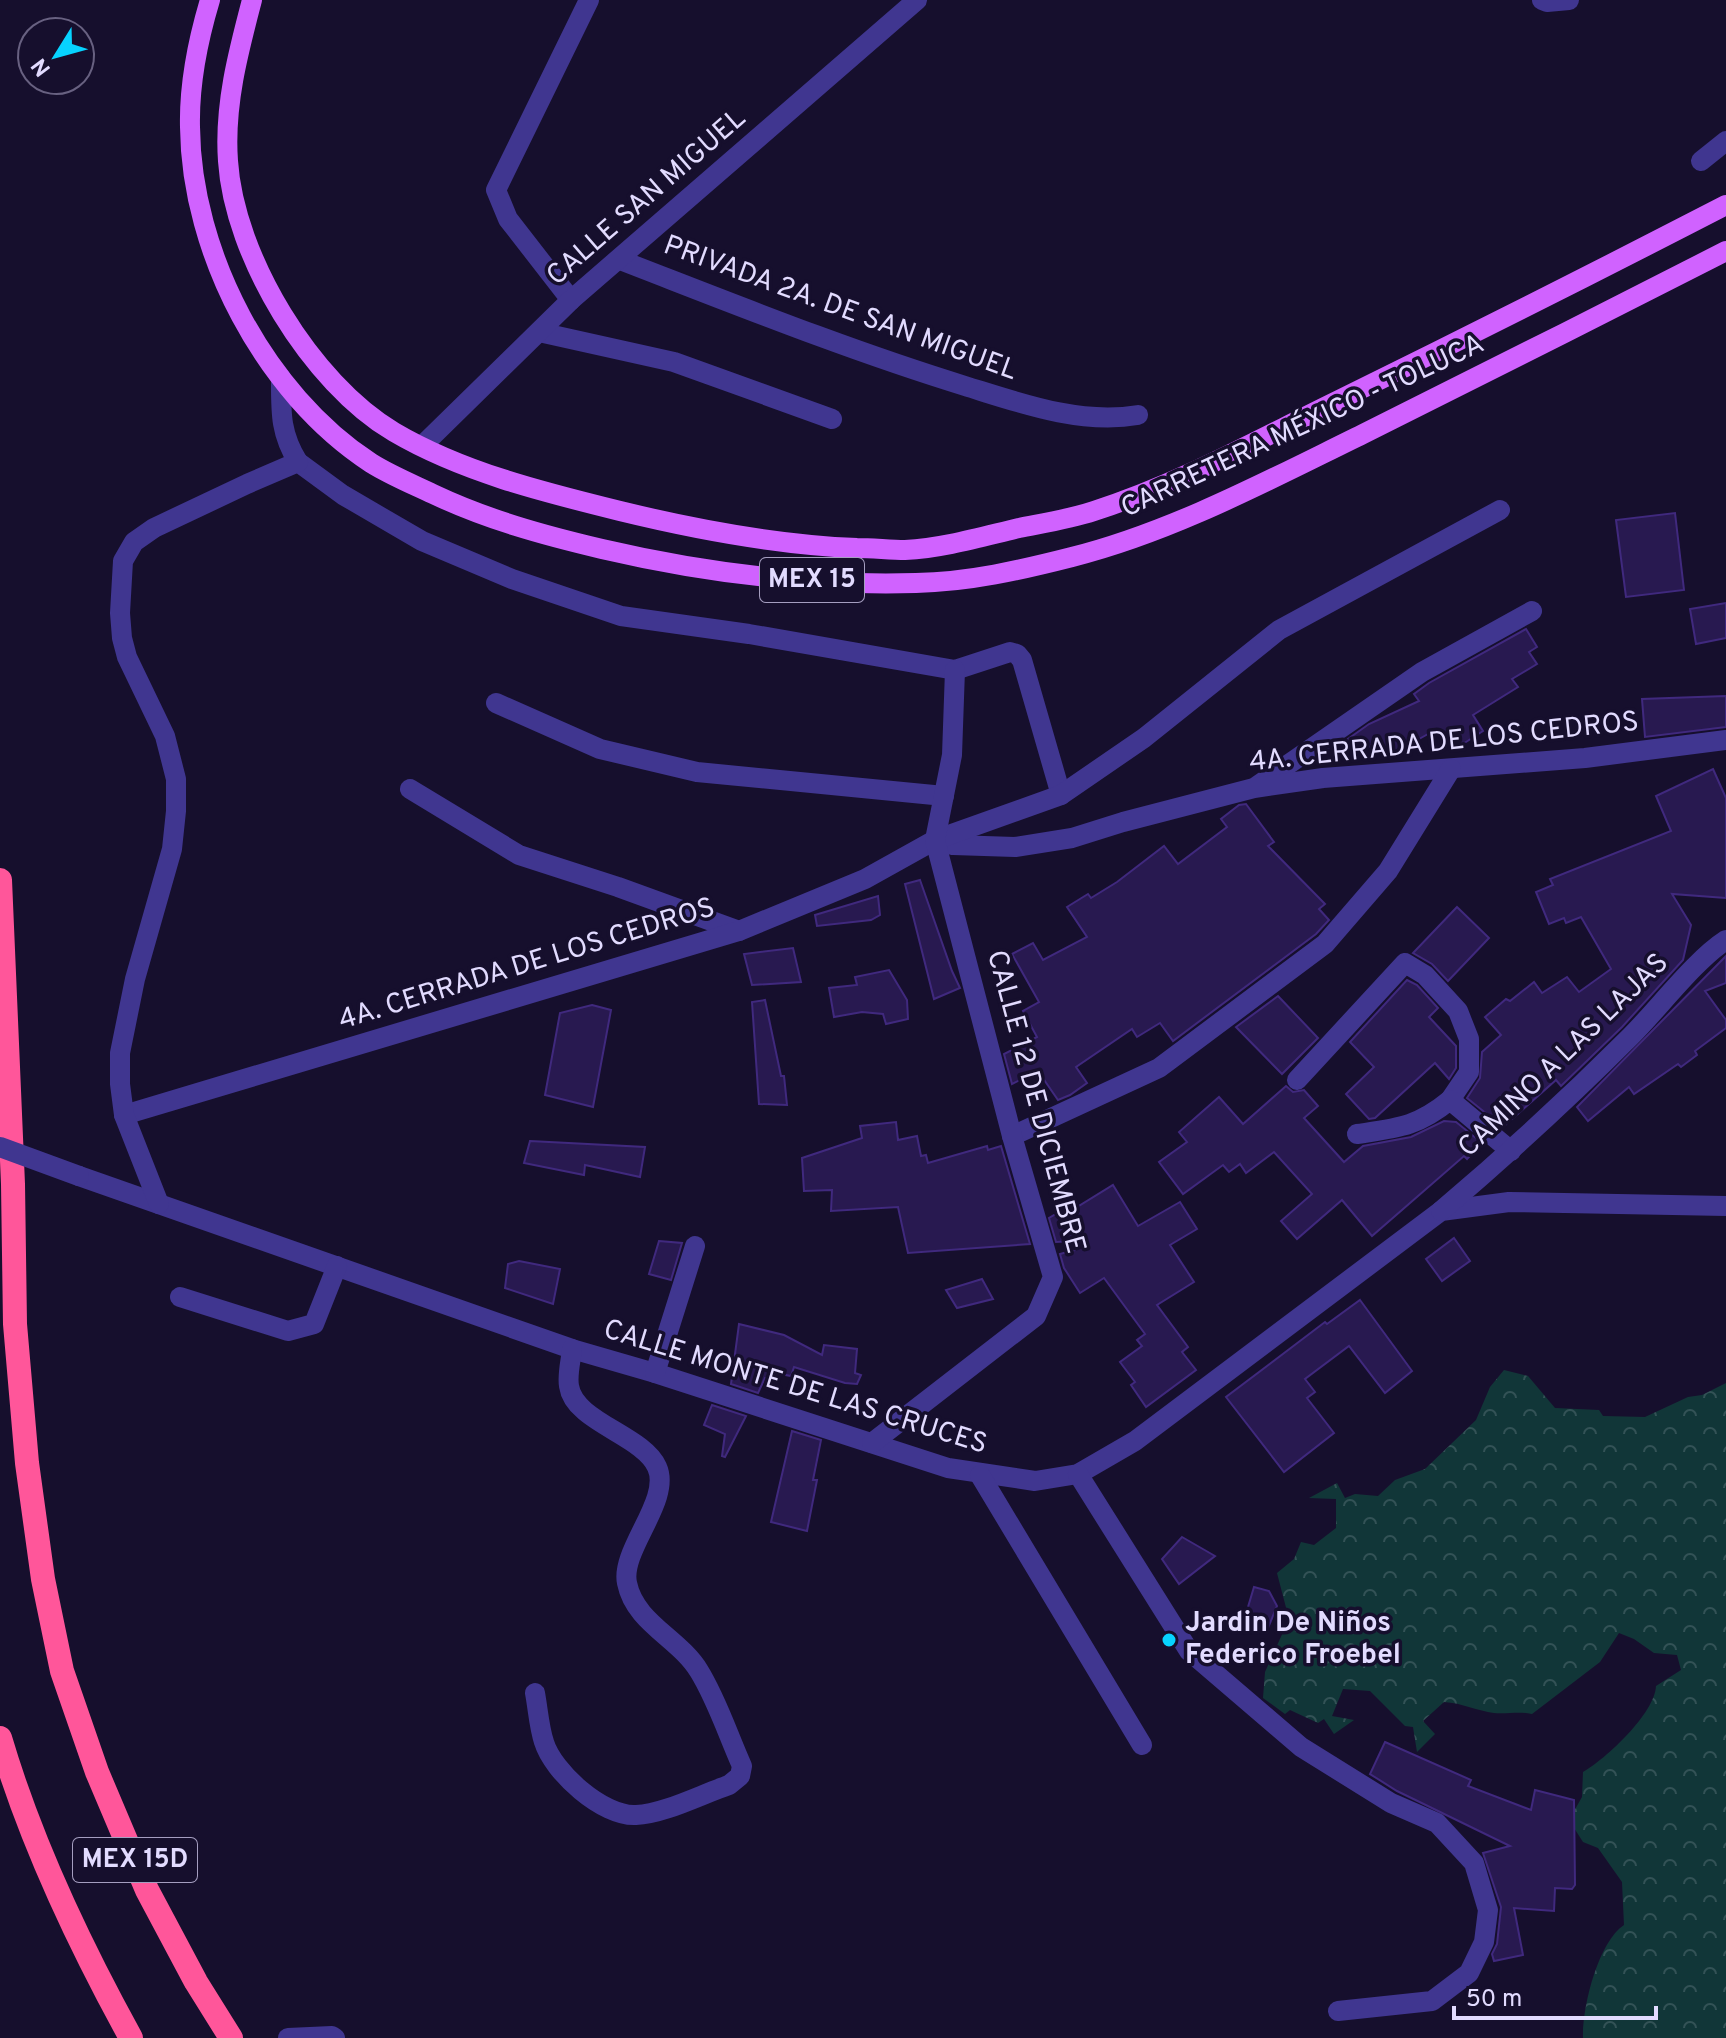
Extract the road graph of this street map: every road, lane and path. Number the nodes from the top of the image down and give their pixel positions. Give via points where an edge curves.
1 (210, 0) edge
2 (252, 0) edge
3 (589, 0) edge
4 (917, 0) edge
5 (1726, 141) edge
6 (1701, 161) dead end
7 (1726, 205) edge
8 (1726, 251) edge
9 (620, 260) junction
10 (571, 300) junction
11 (539, 332) junction
12 (281, 378) junction
13 (1138, 415) dead end
14 (832, 419) dead end
15 (422, 446) junction
16 (298, 462) junction
17 (1500, 510) dead end
18 (1532, 611) dead end
19 (955, 670) junction
20 (496, 703) dead end
21 (1726, 740) edge
22 (1451, 769) junction
23 (1254, 788) junction
24 (410, 789) dead end
25 (1061, 795) junction
26 (944, 796) junction
27 (935, 840) junction
28 (0, 880) edge
29 (739, 931) junction
30 (1726, 940) edge
31 (1297, 1080) dead end
32 (1450, 1100) junction
33 (124, 1115) junction
34 (1357, 1134) dead end
35 (1012, 1136) junction
36 (0, 1147) edge
37 (1511, 1151) junction
38 (159, 1204) junction
39 (1726, 1206) edge
40 (1441, 1211) junction
41 (695, 1246) dead end
42 (337, 1266) junction
43 (180, 1297) dead end
44 (572, 1349) junction
45 (655, 1373) junction
46 (872, 1443) junction
47 (1078, 1474) junction
48 (980, 1475) junction
49 (535, 1693) dead end
50 (0, 1738) edge
51 (1142, 1745) dead end
52 (1338, 2011) dead end
53 (131, 2038) edge
54 (231, 2038) edge
55 (288, 2038) edge
56 (335, 2038) edge

1 - 12 main road, CARRETERA MÉXICO - TOLUCA / MEX 15 via 194,77 192,164 215,263 233,303
2 - 15 main road, CARRETERA MÉXICO - TOLUCA / MEX 15 via 233,75 228,164 236,209 264,283 287,322 350,399
3 - 10 street via 496,190 508,219
4 - 9 street, CALLE SAN MIGUEL
5 - 6 street
7 - 15 main road, CARRETERA MÉXICO - TOLUCA / MEX 15 via 1181,476 1091,512 963,542 905,550 765,541 571,499
8 - 12 main road, CARRETERA MÉXICO - TOLUCA / MEX 15 via 1298,466 1163,527 1074,557 960,580 835,582 751,576 660,562 529,531 461,507 373,465 319,420
9 - 10 street, CALLE SAN MIGUEL
9 - 13 street, PRIVADA 2A. DE SAN MIGUEL via 893,364 1004,398 1094,417
10 - 11 street, CALLE SAN MIGUEL
11 - 14 street via 674,362
11 - 15 street, CALLE SAN MIGUEL
12 - 16 street via 281,420
16 - 19 street via 422,541 621,616
16 - 33 street via 154,528 134,542 123,561 122,638 176,779 172,849 120,1053
17 - 25 street via 1279,630 1144,738
18 - 23 street via 1422,672
19 - 25 street via 1017,654
19 - 26 street via 952,755
20 - 26 street via 600,749 697,772
21 - 22 street, 4A. CERRADA DE LOS CEDROS
22 - 23 street, 4A. CERRADA DE LOS CEDROS
22 - 35 street via 1388,871 1325,944 1159,1068
23 - 27 street, 4A. CERRADA DE LOS CEDROS via 1072,838 1015,847
24 - 29 street via 519,855
25 - 27 street
26 - 27 street
27 - 29 street, 4A. CERRADA DE LOS CEDROS via 865,879
27 - 35 street, CALLE 12 DE DICIEMBRE
28 - 54 highway, MEX 15D via 15,1324 43,1579 62,1671 97,1772 147,1890
29 - 33 street, 4A. CERRADA DE LOS CEDROS
30 - 37 street, CAMINO A LAS LAJAS
31 - 32 street via 1405,963 1425,975 1458,1011 1469,1039 1469,1072
32 - 34 street via 1426,1119
32 - 37 street
33 - 38 street
35 - 46 street, CALLE 12 DE DICIEMBRE via 1053,1277 1047,1294 1036,1316
36 - 38 street, CALLE MONTE DE LAS CRUCES, bridge
37 - 40 street, CAMINO A LAS LAJAS
38 - 42 street, CALLE MONTE DE LAS CRUCES
39 - 40 street, CALLE MONTE DE LAS CRUCES via 1509,1202
40 - 47 street, CALLE MONTE DE LAS CRUCES via 1135,1441
41 - 45 street
42 - 43 street via 314,1324 302,1329 288,1331
42 - 44 street, CALLE MONTE DE LAS CRUCES
44 - 45 street, CALLE MONTE DE LAS CRUCES
44 - 49 street via 569,1387 575,1399 657,1467 661,1486 625,1577 630,1596 699,1669 742,1766 740,1776 729,1785 650,1813 632,1816 603,1808 554,1761 544,1743
45 - 46 street, CALLE MONTE DE LAS CRUCES
46 - 48 street, CALLE MONTE DE LAS CRUCES
47 - 48 street, CALLE MONTE DE LAS CRUCES via 1035,1481
47 - 52 street via 1189,1651 1301,1747 1391,1803 1437,1823 1474,1863 1488,1910 1484,1942 1469,1973 1432,2001
48 - 51 street
50 - 53 highway, MEX 15D via 52,1882
55 - 56 street

